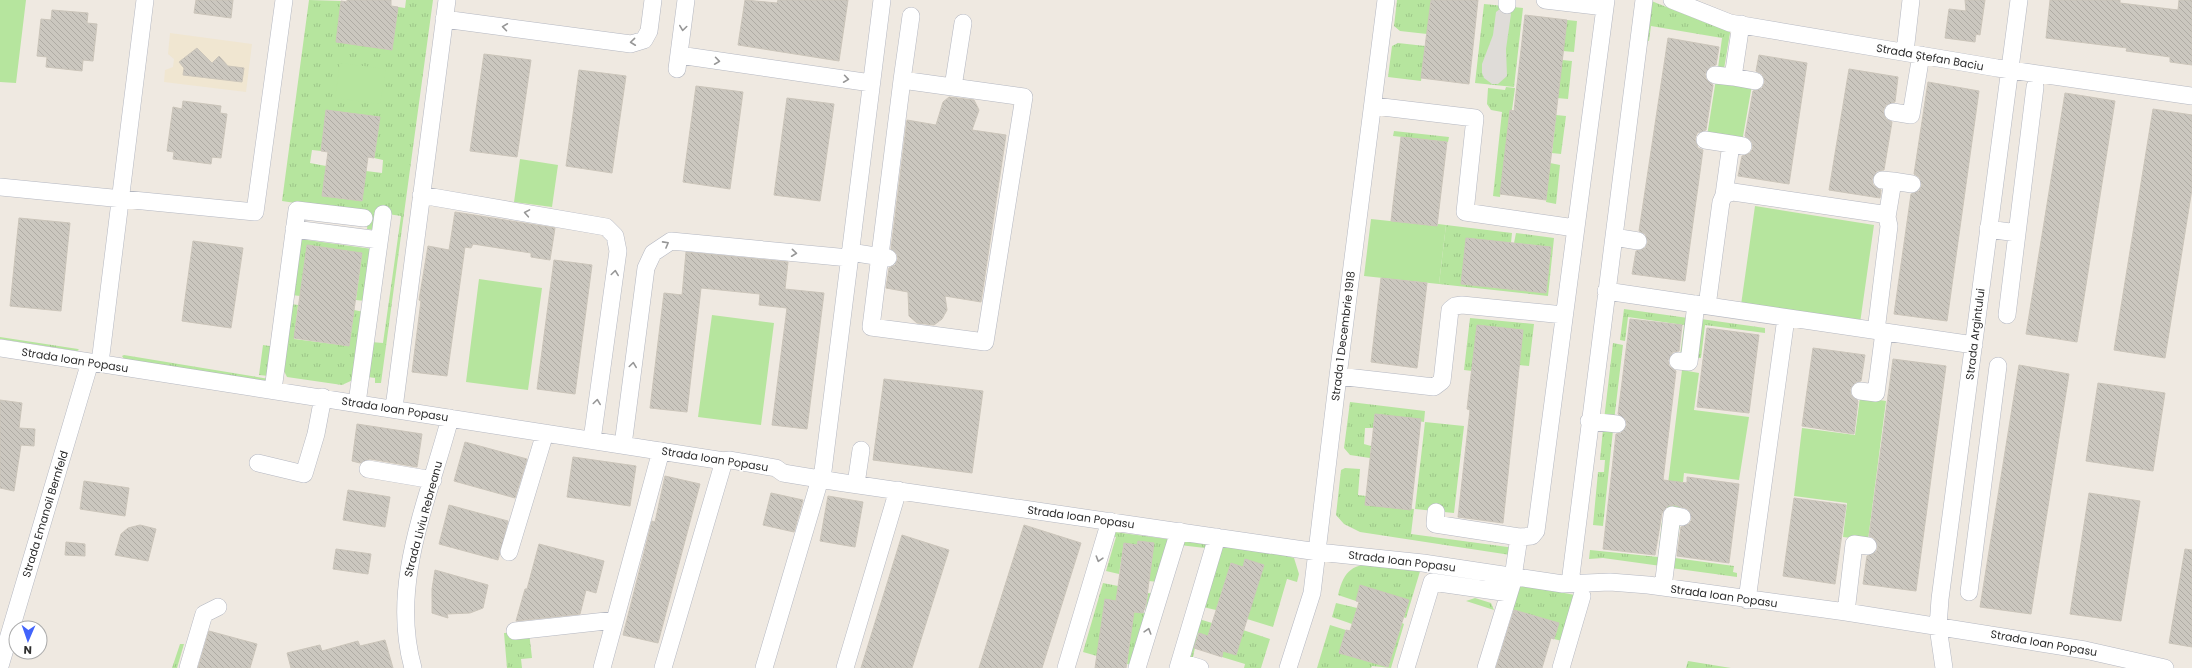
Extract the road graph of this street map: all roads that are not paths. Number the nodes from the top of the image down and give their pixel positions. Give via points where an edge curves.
1 (145, 0) edge
2 (284, 0) edge
3 (447, 0) edge
4 (653, 0) edge
5 (686, 0) edge
6 (882, 0) edge
7 (1386, 0) edge
8 (1545, 0) edge
9 (1644, 0) edge
10 (1672, 0) edge
11 (1911, 0) edge
12 (2018, 0) edge
13 (1606, 4) edge
14 (911, 16) dead end
15 (444, 19) junction
16 (963, 23) dead end
17 (1741, 24) junction
18 (1913, 53) junction
19 (2009, 70) junction
20 (1715, 75) dead end
21 (1733, 77) junction
22 (902, 80) junction
23 (1755, 81) dead end
24 (871, 83) junction
25 (953, 87) junction
26 (2035, 87) dead end
27 (2192, 96) edge
28 (1374, 106) junction
29 (1893, 112) dead end
30 (1705, 140) dead end
31 (1912, 184) dead end
32 (0, 186) edge
33 (421, 195) junction
34 (1724, 195) junction
35 (121, 199) junction
36 (383, 214) dead end
37 (1888, 217) junction
38 (364, 218) dead end
39 (294, 228) junction
40 (1575, 228) junction
41 (1988, 229) junction
42 (2017, 233) junction
43 (1614, 237) junction
44 (379, 240) junction
45 (1638, 241) dead end
46 (850, 255) junction
47 (884, 258) junction
48 (1606, 291) junction
49 (1701, 305) junction
50 (1564, 315) junction
51 (2008, 315) dead end
52 (1786, 318) junction
53 (1880, 332) junction
54 (1974, 345) junction
55 (0, 348) edge
56 (1690, 362) dead end
57 (95, 363) junction
58 (1998, 366) dead end
59 (1338, 376) junction
60 (273, 390) junction
61 (1875, 393) dead end
62 (323, 397) junction
63 (357, 403) junction
64 (394, 408) junction
65 (450, 418) junction
66 (1589, 422) junction
67 (1617, 424) dead end
68 (545, 433) junction
69 (592, 440) junction
70 (623, 445) junction
71 (861, 450) dead end
72 (662, 451) junction
73 (724, 461) junction
74 (258, 463) dead end
75 (368, 469) dead end
76 (821, 479) junction
77 (433, 480) junction
78 (856, 484) junction
79 (1956, 484) junction
80 (1983, 487) junction
81 (898, 490) junction
82 (1436, 512) dead end
83 (1671, 515) dead end
84 (1110, 521) junction
85 (1179, 531) junction
86 (1217, 537) junction
87 (1519, 537) junction
88 (1854, 544) dead end
89 (509, 552) dead end
90 (1318, 552) junction
91 (1514, 575) junction
92 (1570, 583) junction
93 (1663, 588) junction
94 (1969, 592) dead end
95 (1509, 593) junction
96 (1582, 596) dead end
97 (1747, 600) junction
98 (218, 607) dead end
99 (1846, 612) junction
100 (615, 620) junction
101 (1938, 627) junction
102 (515, 631) dead end
103 (1179, 665) edge
104 (0, 666) edge
105 (188, 668) edge
106 (413, 668) edge
107 (602, 668) edge
108 (664, 668) edge
109 (764, 668) edge
110 (845, 668) edge
111 (1066, 668) edge
112 (1137, 668) edge
113 (1200, 668) edge
114 (1288, 668) edge
115 (1406, 668) edge
116 (1486, 668) edge
117 (1562, 668) edge
118 (1944, 668) edge
119 (2165, 668) edge

1 - 35 street, Strada Emanoil Bernfeld
2 - 35 street via 255,212
3 - 15 street
4 -> 15 street via 649,31 644,40 631,44
5 -> 24 street via 678,62
6 - 24 street
7 - 28 street, Strada 1 Decembrie 1918
8 - 13 street
9 - 43 street
10 - 17 street, Strada Ștefan Baciu via 1730,23
11 - 18 street
12 - 19 street, Strada Argintului
13 - 40 street
14 - 22 street
15 - 33 street
16 - 25 street
17 - 18 street, Strada Ștefan Baciu
17 - 21 street
18 - 19 street, Strada Ștefan Baciu
18 - 29 street via 1917,116
19 - 27 street, Strada Ștefan Baciu
19 - 41 street, Strada Argintului
20 - 21 street
21 - 23 street
22 - 25 street
22 - 47 street
24 - 46 street
25 - 47 street via 1024,97 985,342 871,327
26 - 42 street
28 - 40 street via 1475,118 1465,212
28 - 59 street, Strada 1 Decembrie 1918
30 - 34 street via 1737,145
31 - 37 street via 1888,180
32 - 35 street
33 - 64 street
69 -> 33 street via 618,251 615,236 606,227
34 - 37 street via 1733,192 1882,214
34 - 49 street
35 - 57 street, Strada Emanoil Bernfeld
36 - 44 street
37 - 53 street
38 - 39 street via 297,210
39 - 44 street
39 - 60 street
40 - 50 street
41 - 42 street
41 - 54 street, Strada Argintului
42 - 51 street
43 - 45 street
43 - 48 street
44 - 63 street
46 - 47 street
70 -> 46 street via 646,268 653,253 671,241
46 - 76 street
48 - 49 street
48 - 66 street
49 - 52 street
49 - 56 street
50 - 59 street via 1454,306 1450,310 1442,381 1439,384 1434,387
50 - 87 street via 1536,531 1532,536
52 - 53 street
52 - 97 street
53 - 54 street
53 - 61 street
54 - 79 street, Strada Argintului
55 - 57 street, Strada Ioan Popasu
57 - 60 street, Strada Ioan Popasu
57 - 104 street, Strada Emanoil Bernfeld
58 - 80 street
59 - 90 street, Strada 1 Decembrie 1918
60 - 62 street, Strada Ioan Popasu
62 - 63 street, Strada Ioan Popasu
62 - 74 street via 316,434 304,474
63 - 64 street, Strada Ioan Popasu
64 - 65 street, Strada Ioan Popasu
65 - 68 street, Strada Ioan Popasu
65 - 77 street, Strada Liviu Rebreanu
66 - 67 street
66 - 92 street
68 - 69 street, Strada Ioan Popasu
68 - 89 street
69 - 70 street, Strada Ioan Popasu
70 - 72 street, Strada Ioan Popasu
71 - 78 street
72 - 73 street, Strada Ioan Popasu
72 - 100 street
73 - 76 street, Strada Ioan Popasu via 776,468 783,473
73 - 108 street
75 - 77 street
76 - 78 street, Strada Ioan Popasu
76 - 109 street
77 - 106 street, Strada Liviu Rebreanu via 410,558 406,588 406,637
78 - 81 street, Strada Ioan Popasu
79 - 80 street
79 - 101 street, Strada Argintului
80 - 94 street
81 - 84 street, Strada Ioan Popasu
81 - 110 street
82 - 87 street via 1435,524
83 - 93 street
84 - 85 street, Strada Ioan Popasu
84 -> 111 street
85 - 86 street, Strada Ioan Popasu
112 -> 85 street
86 - 90 street, Strada Ioan Popasu
86 - 103 street
87 - 91 street
88 - 99 street
90 - 91 street, Strada Ioan Popasu
90 - 114 street, Strada 1 Decembrie 1918 via 1312,593
91 - 92 street, Strada Ioan Popasu
91 - 95 street
92 - 93 street, Strada Ioan Popasu via 1610,582
93 - 97 street, Strada Ioan Popasu
95 - 115 street via 1432,582
95 - 116 street
96 - 117 street
97 - 99 street, Strada Ioan Popasu
98 - 105 street via 204,614
99 - 101 street, Strada Ioan Popasu
100 - 102 street
100 - 107 street
101 - 118 street, Strada Argintului
101 - 119 street, Strada Ioan Popasu via 2086,650
103 - 113 street

